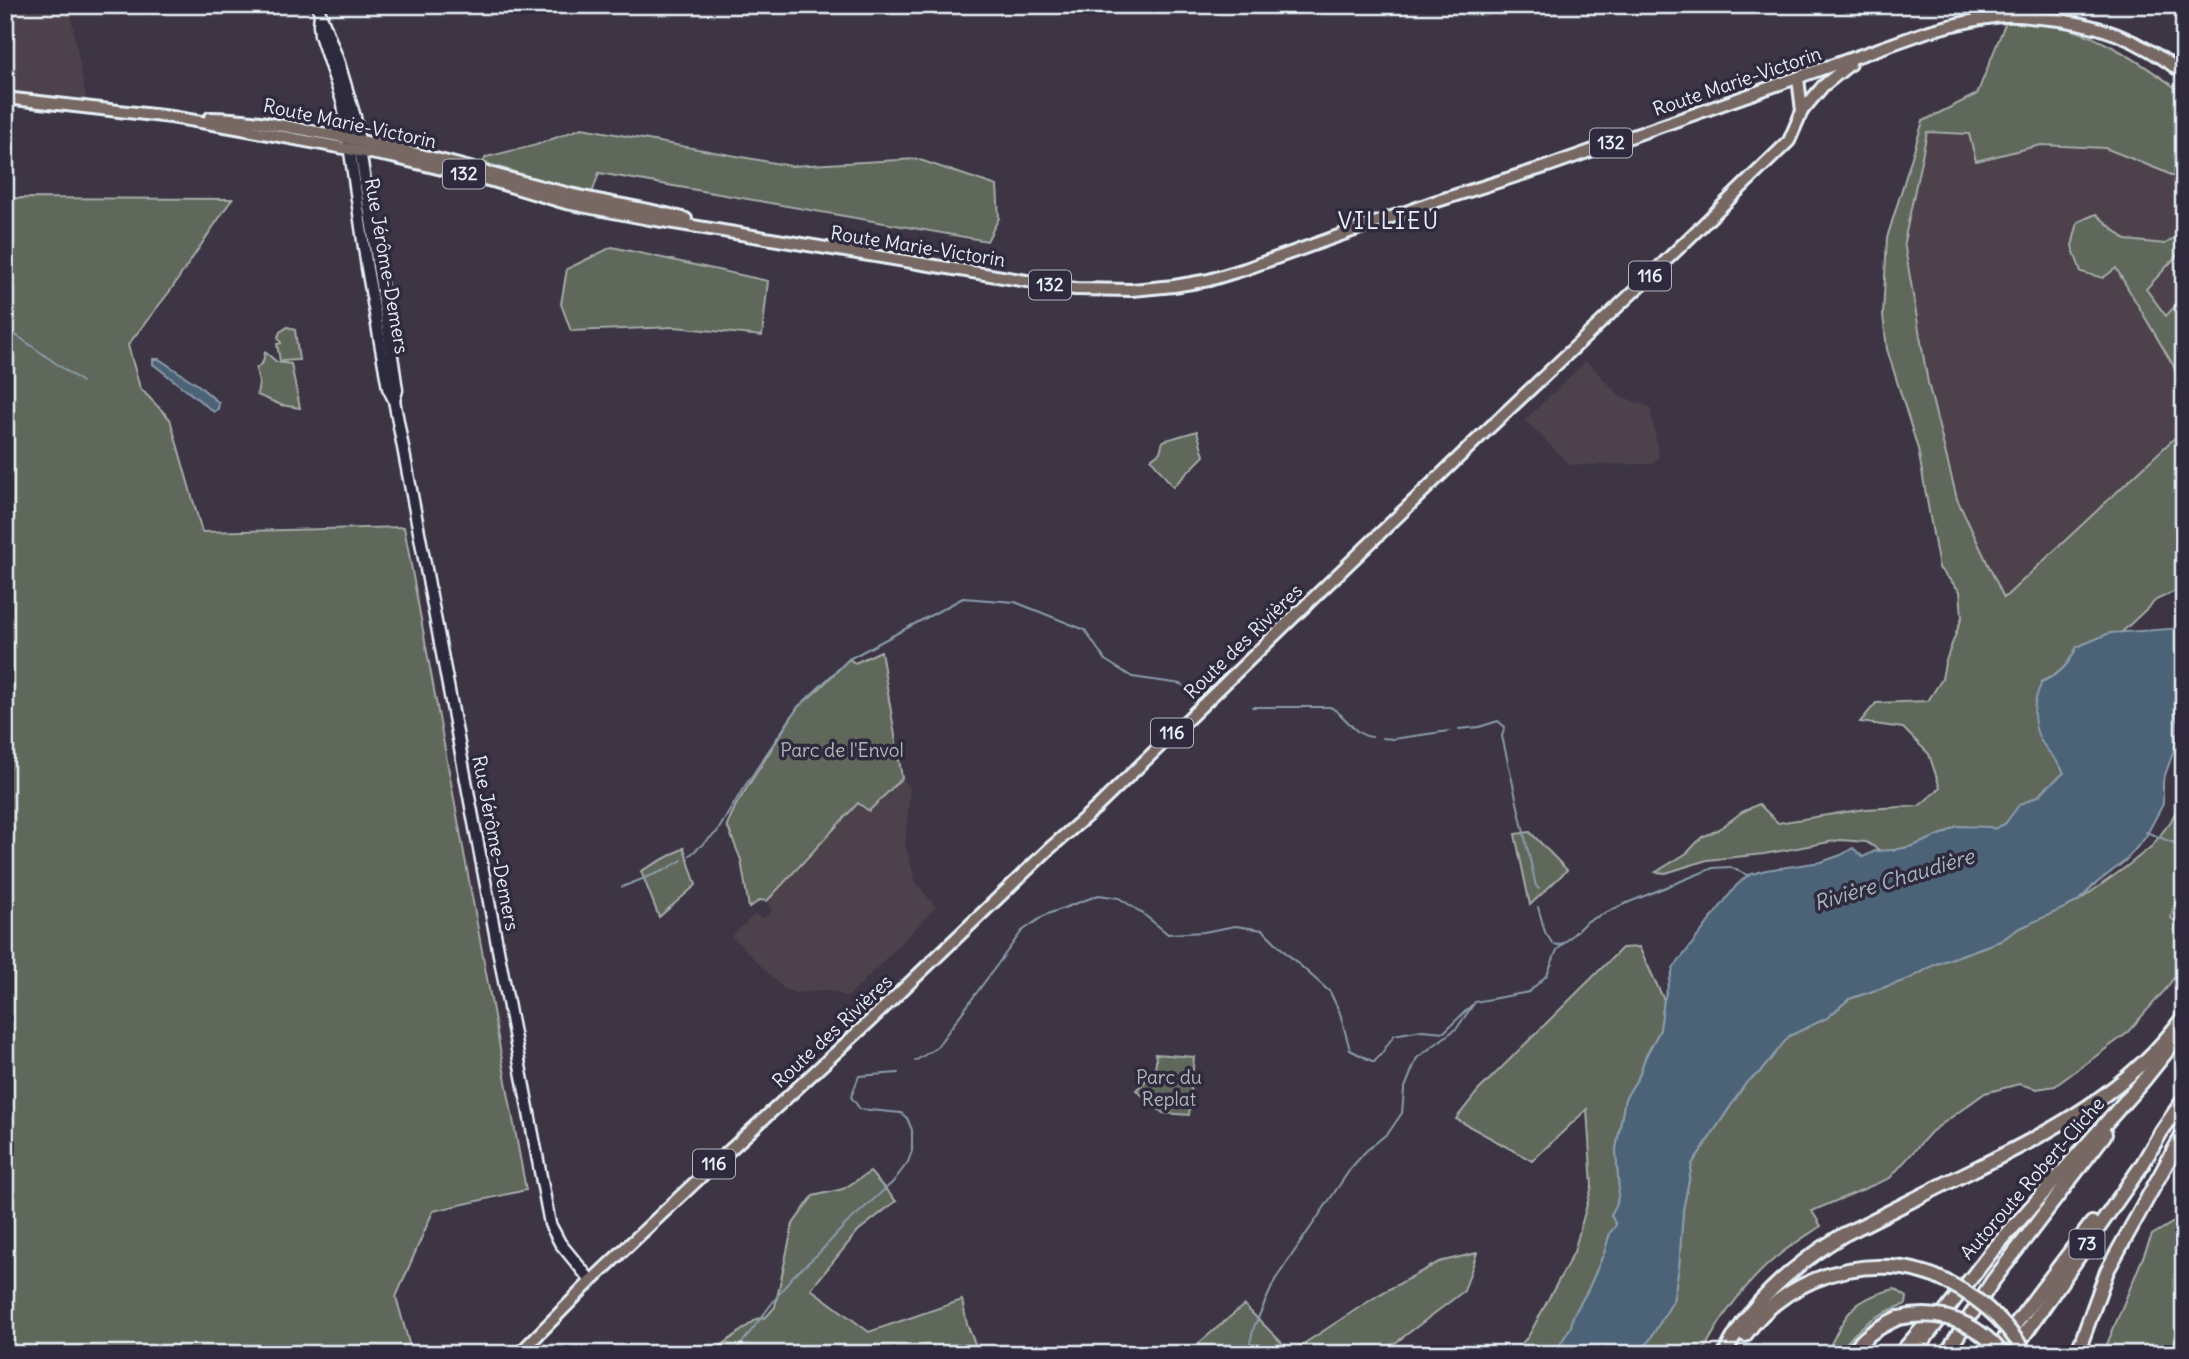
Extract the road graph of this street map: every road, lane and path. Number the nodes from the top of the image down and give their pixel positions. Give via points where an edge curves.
1 (319, 10) edge
2 (1857, 58) junction
3 (2184, 74) edge
4 (1798, 78) junction
5 (5, 98) edge
6 (1802, 111) junction
7 (354, 144) junction
8 (2184, 1016) edge
9 (2184, 1030) edge
10 (2144, 1080) junction
11 (2184, 1099) edge
12 (2161, 1132) junction
13 (2184, 1132) edge
14 (1992, 1251) junction
15 (591, 1281) junction
16 (519, 1354) edge
17 (1725, 1354) edge
18 (1733, 1354) edge
19 (1851, 1354) edge
20 (1900, 1354) edge
21 (1913, 1354) edge
22 (1946, 1354) edge
23 (1993, 1354) edge
24 (2003, 1354) edge
25 (2011, 1354) edge
26 (2026, 1354) edge
27 (2077, 1354) edge

1 - 7 street, Rue Jérôme-Demers via 350,94
2 - 3 main road, Route Marie-Victorin / 132 via 1959,23 2022,16 2105,29 2141,45
2 - 4 main road, Route Marie-Victorin / 132
2 - 6 main road, Route des Rivières
4 - 6 main road
4 - 7 main road, Route Marie-Victorin / 132 via 1245,269 1209,280 1132,290 1074,289 644,218 566,203
5 - 7 main road, Route Marie-Victorin / 132
6 - 15 main road, Route des Rivières / 116 via 1789,141 1672,256 1096,808
7 - 15 street, Rue Jérôme-Demers via 394,369 394,400 550,1224 559,1243
8 - 17 highway via 2127,1076 2059,1126 1809,1256 1756,1307
9 - 10 highway, Autoroute Robert-Cliche
10 - 14 highway, Autoroute Robert-Cliche
10 - 22 highway via 1992,1282
11 - 12 highway, 73
12 - 23 highway
12 - 25 highway, 73
13 - 27 highway via 2107,1271
14 - 20 highway
14 - 21 highway, Autoroute Robert-Cliche
15 - 16 main road, Route des Rivières / 116
18 - 26 highway, bridge via 1752,1326 1781,1298 1810,1281 1873,1267 1904,1268 1962,1289 2007,1326
19 - 24 highway, bridge via 1874,1330 1898,1318 1927,1314 1962,1322 1986,1336

